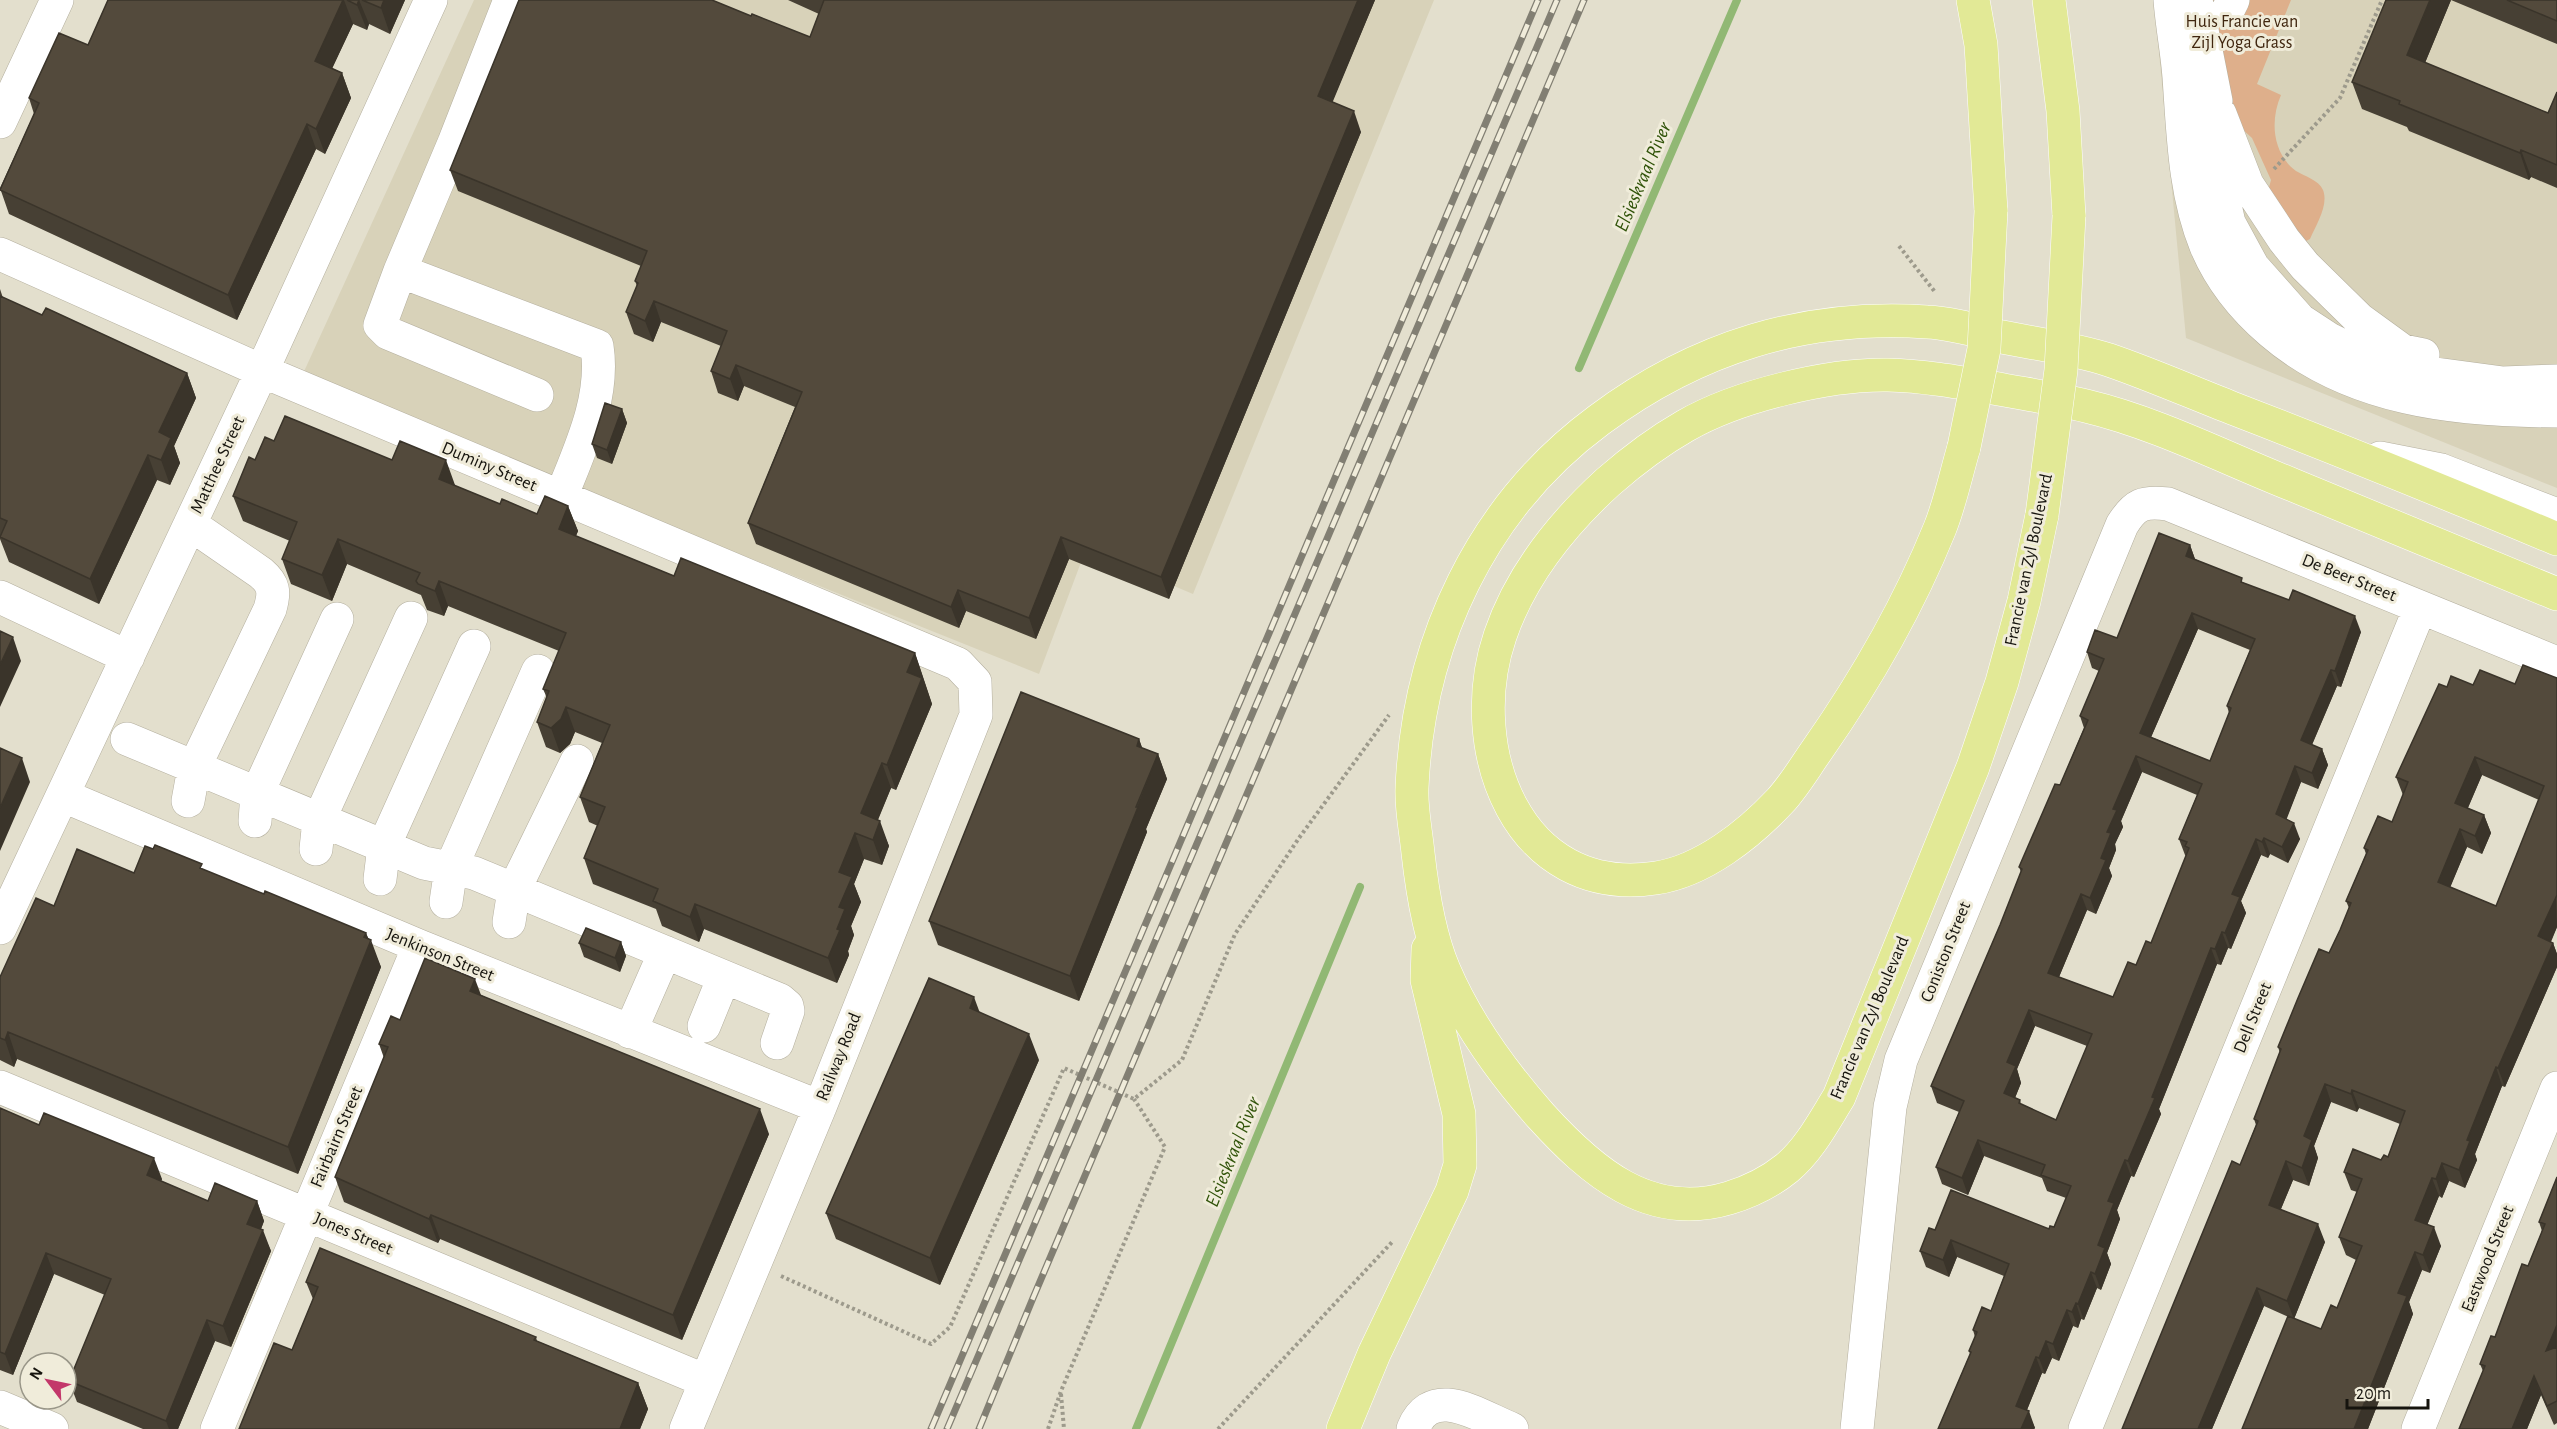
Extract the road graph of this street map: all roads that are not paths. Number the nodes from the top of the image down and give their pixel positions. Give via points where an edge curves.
1 (57, 0) edge
2 (431, 0) edge
3 (510, 0) edge
4 (1973, 0) edge
5 (2049, 0) edge
6 (2170, 0) edge
7 (2175, 0) edge
8 (2180, 0) edge
9 (2196, 0) edge
10 (0, 122) edge
11 (0, 254) edge
12 (400, 271) junction
13 (2557, 365) edge
14 (262, 371) junction
15 (2557, 381) edge
16 (537, 395) dead end
17 (2557, 395) edge
18 (2557, 411) edge
19 (2343, 451) junction
20 (550, 492) junction
21 (2139, 505) joint
22 (2557, 515) edge
23 (190, 524) junction
24 (2557, 538) edge
25 (2557, 594) edge
26 (0, 597) edge
27 (2420, 608) junction
28 (411, 618) dead end
29 (337, 620) dead end
30 (474, 646) dead end
31 (128, 657) junction
32 (2557, 663) edge
33 (538, 671) dead end
34 (975, 682) joint
35 (127, 739) dead end
36 (577, 761) dead end
37 (194, 768) junction
38 (64, 796) junction
39 (188, 801) dead end
40 (256, 807) junction
41 (318, 834) junction
42 (384, 846) junction
43 (451, 868) junction
44 (380, 879) dead end
45 (514, 890) junction
46 (446, 902) dead end
47 (1429, 917) junction
48 (509, 922) dead end
49 (0, 928) edge
50 (418, 946) junction
51 (674, 956) junction
52 (724, 977) junction
53 (704, 1026) dead end
54 (641, 1037) junction
55 (777, 1043) dead end
56 (0, 1087) edge
57 (2557, 1088) edge
58 (820, 1107) junction
59 (305, 1214) junction
60 (706, 1381) junction
61 (0, 1407) edge
62 (1421, 1418) edge
63 (52, 1429) edge
64 (217, 1429) edge
65 (686, 1429) edge
66 (1343, 1429) edge
67 (1512, 1429) edge
68 (1857, 1429) edge
69 (2085, 1429) edge
70 (2418, 1429) edge

1 - 10 street
2 - 14 street, Matthee Street
3 - 12 street
4 - 25 main road, bridge via 1981,45 1991,211 1984,349 1964,447 1942,524 1895,626 1844,711 1783,798 1747,832 1715,854 1677,873 1654,879 1619,879 1572,867 1553,856 1525,830 1497,771 1490,693 1498,642 1533,569 1588,500 1636,457 1688,424 1737,403 1804,384 1882,375 1933,377 2085,406 2190,443
5 - 47 main road, Francie van Zyl Boulevard, bridge via 2069,216 2061,370 2042,516 2002,682 1973,767 1839,1097 1819,1130 1788,1167 1747,1192 1709,1204 1675,1204 1640,1195 1614,1182 1563,1139 1510,1081 1474,1027 1443,968
6 - 18 street via 2183,146 2193,207 2206,246 2252,316 2294,351 2361,385 2446,405
7 - 17 street via 2201,178 2214,223 2242,276 2287,327 2318,349 2365,371 2414,384 2454,392
8 - 15 street via 2229,223 2253,267 2300,320 2355,352 2421,372 2504,383
9 - 13 street via 2234,184 2269,255 2289,281 2341,326 2370,341 2468,364 2532,368
11 - 14 street, Duminy Street
12 - 16 street via 380,325 388,333
12 - 20 street via 597,346 600,368 577,402
14 - 20 street, Duminy Street
14 - 23 street, Matthee Street
19 - 22 street via 2441,470
19 - 24 main road, Francie van Zyl Boulevard
19 - 47 main road, Francie van Zyl Boulevard via 2106,359 1934,322 1877,320 1810,327 1745,343 1674,371 1626,399 1574,438 1527,486 1480,551 1448,613 1422,698 1412,792 1421,888
20 - 34 street, Duminy Street via 958,664
21 - 27 street, De Beer Street via 2168,504
21 - 68 street, Coniston Street via 2122,525 1901,1060 1890,1107
23 - 31 street, Matthee Street
23 - 37 street via 270,580 273,593 270,609
26 - 31 street
27 - 32 street, De Beer Street
27 - 69 street, Dell Street
28 - 41 street
29 - 40 street
30 - 42 street
31 - 38 street, Matthee Street
33 - 43 street
34 - 58 street, Railway Road via 976,714
35 - 37 street
36 - 45 street
37 - 39 street
37 - 40 street
38 - 49 street, Matthee Street
38 - 50 street, Jenkinson Street
40 - 41 street
41 - 42 street
42 - 43 street
42 - 44 street
43 - 45 street
43 - 46 street
45 - 48 street
45 - 51 street
47 - 66 main road via 1428,980 1459,1114 1460,1165 1452,1191 1374,1354
50 - 54 street, Jenkinson Street
50 - 59 street, Fairbairn Street
51 - 52 street
51 - 54 street
52 - 53 street
52 - 55 street via 787,1006
54 - 58 street, Jenkinson Street
56 - 59 street, Jones Street
57 - 70 street, Eastwood Street
58 - 60 street, Railway Road
59 - 60 street, Jones Street
59 - 64 street, Fairbairn Street
60 - 65 street, Railway Road
61 - 63 street
62 - 67 street via 1438,1404 1456,1406

